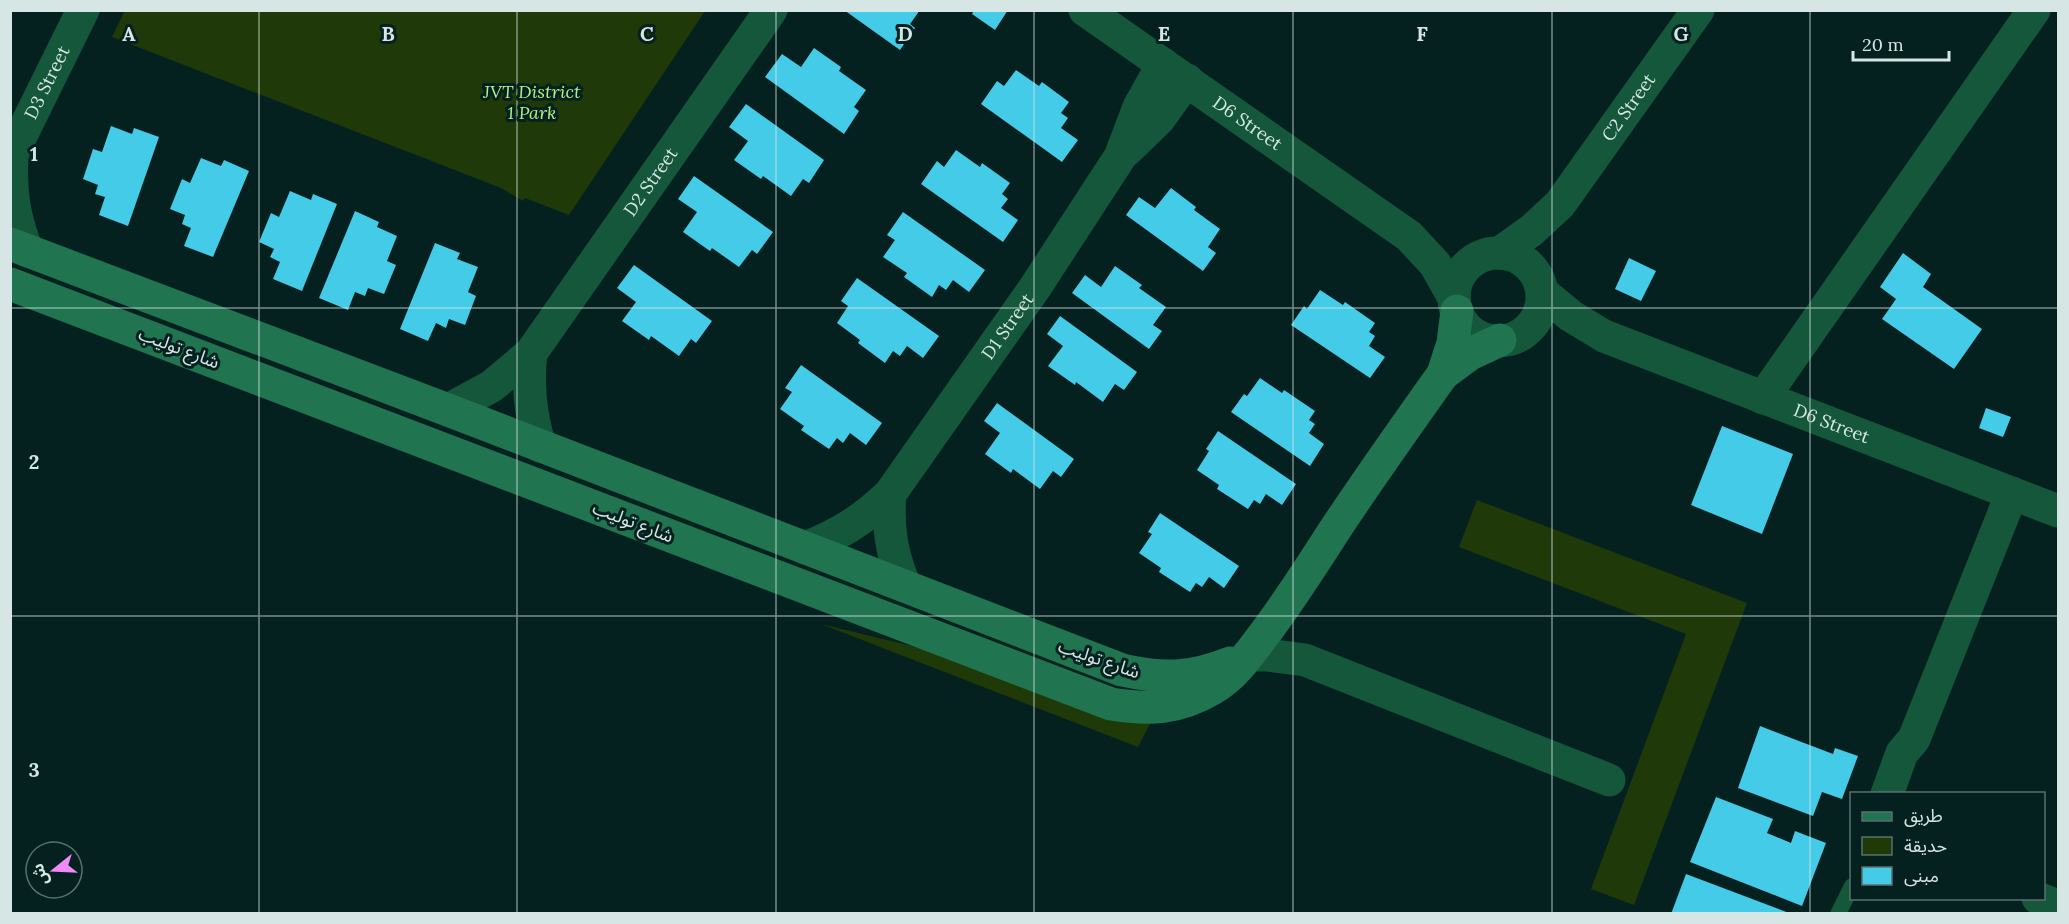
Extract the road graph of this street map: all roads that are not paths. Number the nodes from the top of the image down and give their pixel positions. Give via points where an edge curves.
1 (83, 10) edge
2 (771, 10) edge
3 (1085, 10) edge
4 (1698, 10) edge
5 (2034, 10) edge
6 (1175, 72) junction
7 (11, 157) edge
8 (1560, 204) junction
9 (1409, 236) junction
10 (19, 248) edge
11 (1493, 253) junction
12 (10, 284) edge
13 (1541, 287) junction
14 (1455, 305) junction
15 (1512, 336) junction
16 (1604, 336) junction
17 (531, 353) junction
18 (1443, 374) junction
19 (1763, 398) junction
20 (448, 410) junction
21 (540, 446) junction
22 (2012, 493) junction
23 (890, 494) junction
24 (2058, 511) edge
25 (805, 548) junction
26 (905, 586) junction
27 (1279, 614) junction
28 (1248, 655) junction
29 (1305, 660) junction
30 (1914, 739) junction
31 (1608, 780) dead end
32 (1888, 792) edge
33 (1910, 792) edge
34 (1850, 888) edge
35 (2043, 900) edge
36 (2058, 906) edge
37 (1838, 914) edge

1 - 7 street, D3 Street
2 - 17 street, D2 Street
3 - 6 street, D6 Street
4 - 8 street, C2 Street
5 - 19 street
6 - 9 street, D6 Street
6 - 23 street, D1 Street via 1139,107 1120,157 1034,289
7 - 10 street, D3 Street via 12,205
8 - 11 street, C2 Street via 1532,230
8 - 13 street, C2 Street via 1546,243
9 - 11 street, D6 Street via 1447,249
9 - 14 street, D6 Street via 1435,264
10 - 20 street, شارع توليب
11 - 13 street via 1520,259
11 - 14 street via 1466,266 1455,286
12 - 28 street, شارع توليب via 1111,704 1165,707 1190,700 1214,688
13 - 15 street via 1536,318
13 - 16 street, D6 Street via 1571,316
14 - 15 street via 1467,327 1482,338
14 - 18 street, شارع توليب via 1453,343
15 - 16 street, D6 Street via 1564,331
15 - 18 street, شارع توليب via 1470,354
16 - 19 street, D6 Street
17 - 20 street, D2 Street via 492,386
17 - 21 street, D2 Street via 529,400
18 - 27 street, شارع توليب
19 - 22 street, D6 Street
20 - 21 street, شارع توليب
21 - 25 street, شارع توليب
22 - 24 street, D6 Street
22 - 30 street
23 - 25 street, D1 Street via 852,527
23 - 26 street via 890,541
25 - 26 street, شارع توليب
26 - 28 street, شارع توليب via 1122,670 1148,676 1202,673
27 - 28 street, شارع توليب
27 - 29 street
28 - 29 street
29 - 31 street
30 - 32 street via 1902,753
30 - 33 street via 1916,758
34 - 37 lane
35 - 36 street

